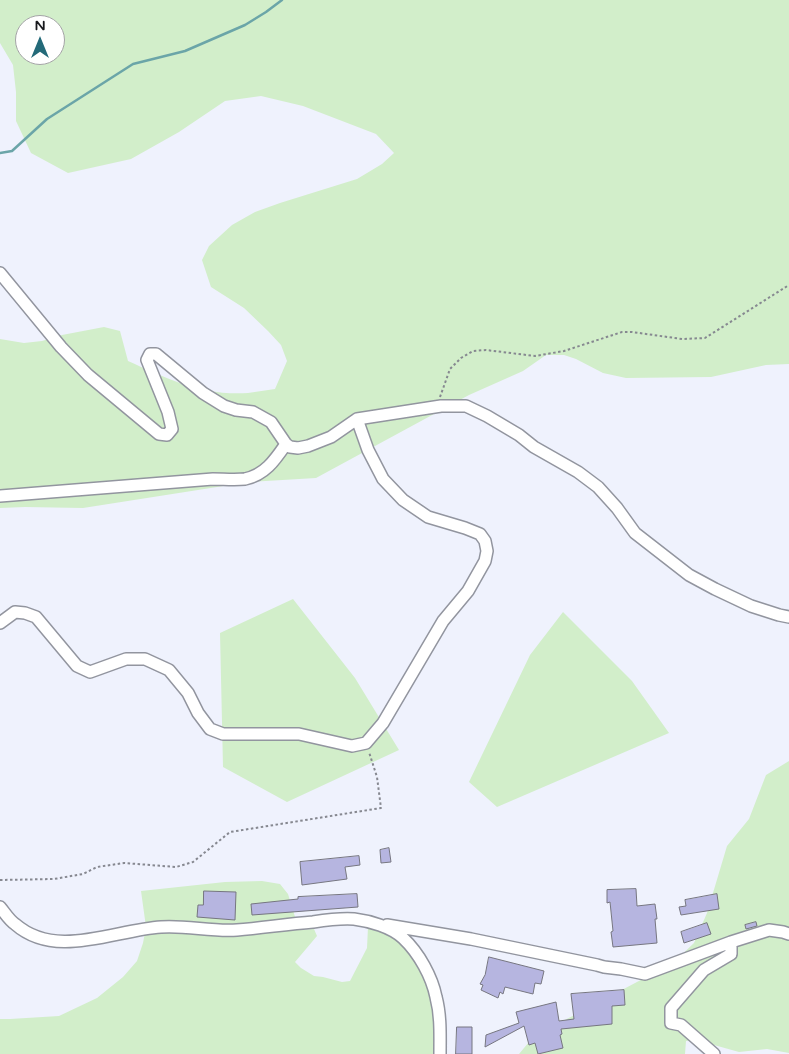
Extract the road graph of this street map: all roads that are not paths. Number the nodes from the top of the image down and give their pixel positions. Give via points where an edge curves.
1 (0, 273) edge
2 (356, 419) junction
3 (286, 444) junction
4 (0, 496) edge
5 (789, 617) edge
6 (0, 623) edge
7 (0, 907) edge
8 (373, 923) junction
9 (789, 934) edge
10 (731, 942) junction
11 (440, 1054) edge
12 (714, 1054) edge

1 - 3 street via 88,375 160,434 167,435 172,429 147,360 150,354 156,354 224,406 254,412 271,422
2 - 3 street via 332,437 308,446 298,448
2 - 5 street via 436,407 466,406 519,435 598,487 635,533 689,575 751,606
2 - 6 street via 383,479 403,500 428,517 480,534 487,551 468,591 443,621 383,723 366,743 352,746 299,734 223,734 210,728 169,670 145,659 126,659 90,672 77,666 36,617 26,612 15,612
3 - 4 street via 260,474 245,478
7 - 8 street via 14,924 28,933 61,942 161,927 235,930 324,920 353,919
8 - 10 street via 472,939 645,974
8 - 11 street via 402,938 417,955 430,979 440,1019
9 - 10 street via 769,930
10 - 12 street via 731,954 704,970 671,1008 671,1023 681,1025

